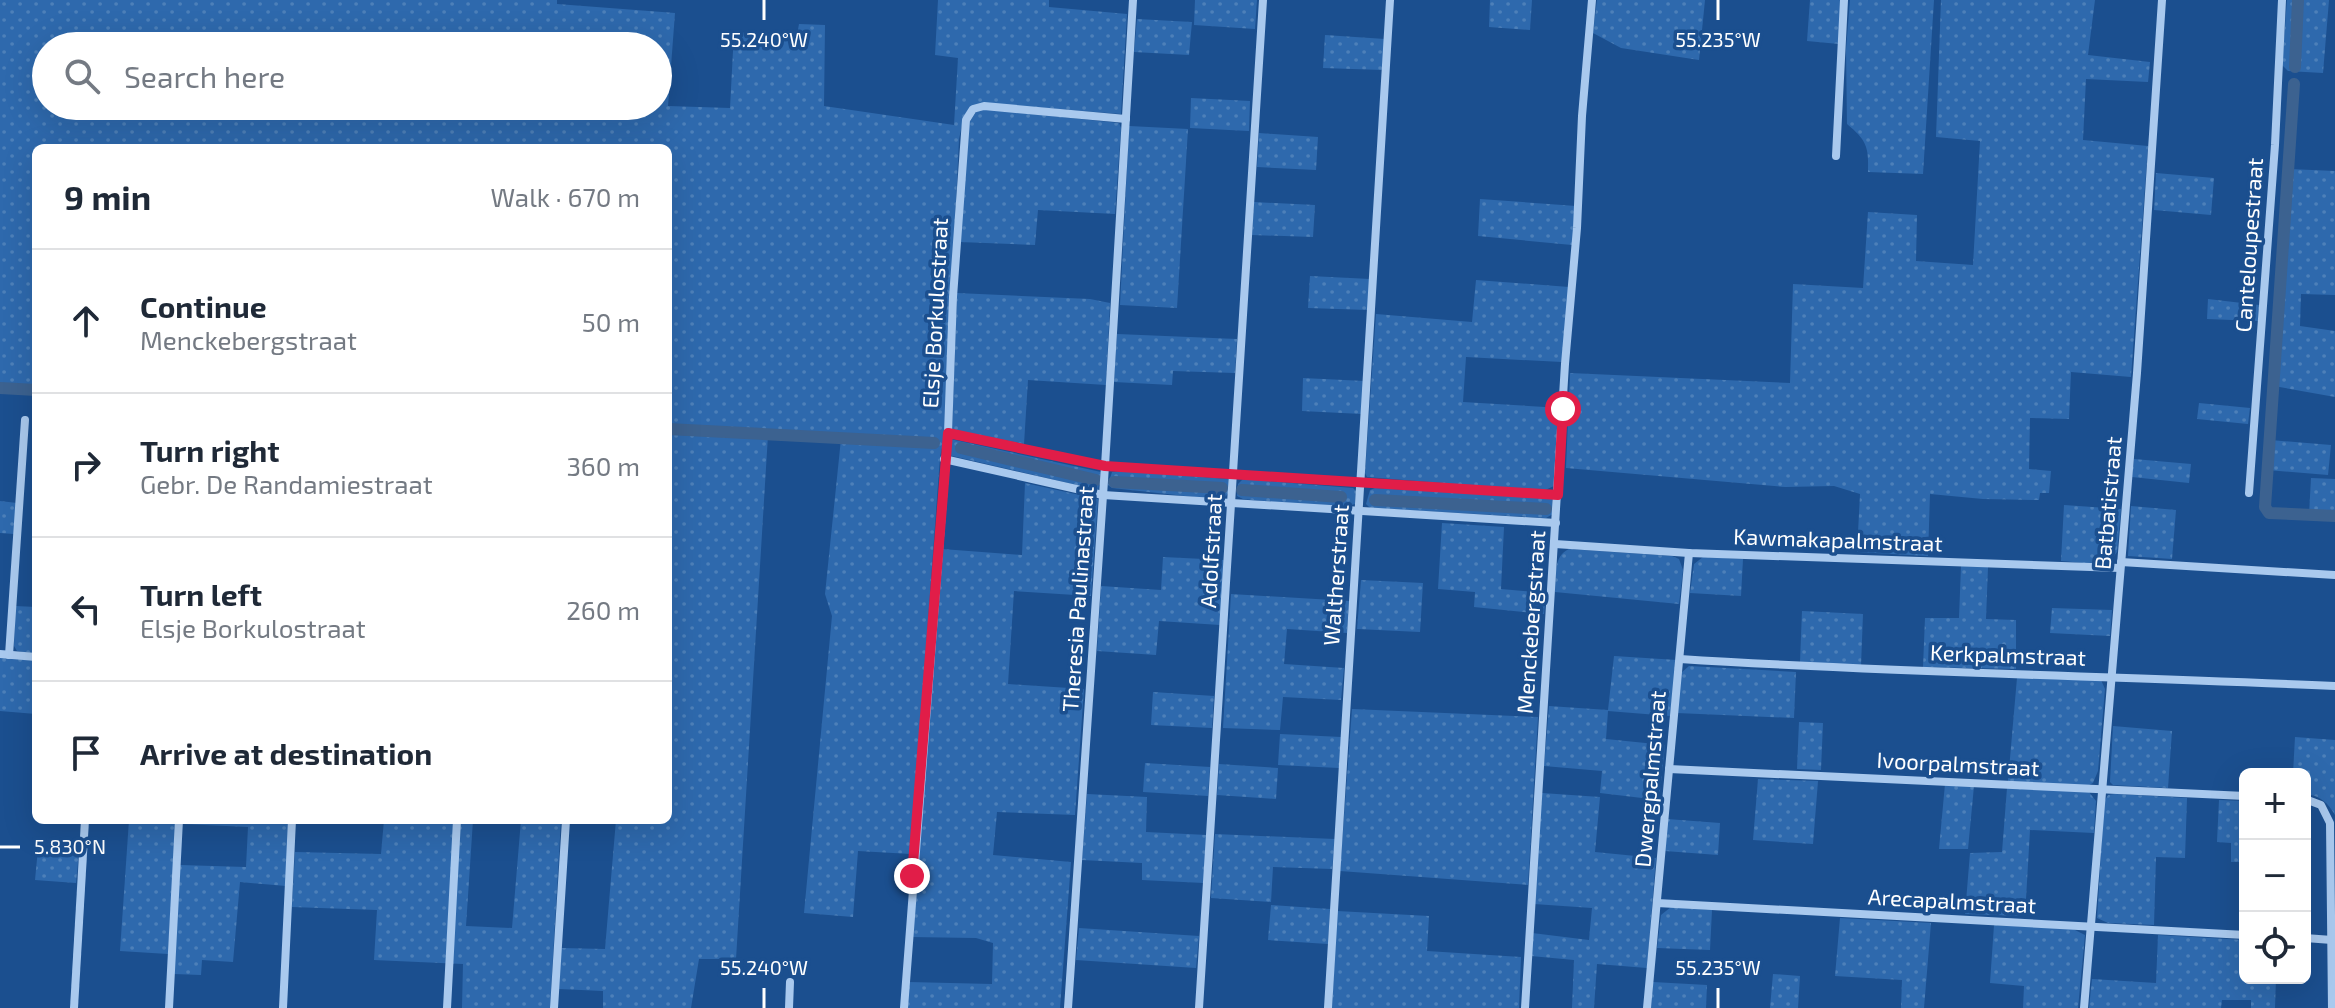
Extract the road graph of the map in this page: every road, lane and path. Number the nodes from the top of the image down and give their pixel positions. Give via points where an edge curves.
1 (1133, 0) edge
2 (1263, 0) edge
3 (1390, 0) edge
4 (1592, 0) edge
5 (1844, 0) edge
6 (2162, 0) edge
7 (2282, 0) edge
8 (1126, 119) junction
9 (1836, 156) dead end
10 (25, 420) dead end
11 (948, 433) junction
12 (944, 459) junction
13 (1105, 466) junction
14 (1233, 473) junction
15 (1360, 484) junction
16 (2249, 493) dead end
17 (1103, 495) junction
18 (1558, 495) junction
19 (1232, 504) junction
20 (1358, 512) junction
21 (1556, 523) junction
22 (1555, 544) junction
23 (1689, 553) junction
24 (2120, 565) junction
25 (2335, 575) edge
26 (4, 654) edge
27 (32, 657) edge
28 (1680, 659) junction
29 (2111, 676) junction
30 (2335, 686) edge
31 (1669, 769) junction
32 (2102, 790) junction
33 (2239, 796) edge
34 (2311, 801) edge
35 (85, 824) edge
36 (179, 824) edge
37 (292, 824) edge
38 (457, 824) edge
39 (566, 824) edge
40 (1657, 903) junction
41 (2091, 926) junction
42 (2239, 935) edge
43 (2311, 938) edge
44 (2332, 940) junction
45 (790, 982) dead end
46 (74, 1008) edge
47 (169, 1008) edge
48 (283, 1008) edge
49 (447, 1008) edge
50 (554, 1008) edge
51 (789, 1008) edge
52 (904, 1008) edge
53 (1068, 1008) edge
54 (1199, 1008) edge
55 (1328, 1008) edge
56 (1525, 1008) edge
57 (1647, 1008) edge
58 (2084, 1008) edge
59 (2332, 1008) edge

1 - 8 street, Theresia Paulinastraat
2 - 14 street, Adolfstraat
3 - 15 street, Waltherstraat
4 - 18 street, Menckebergstraat
5 - 9 street
6 - 24 street, Batbatistraat
7 - 16 street, Canteloupestraat
8 - 11 street, Elsje Borkulostraat via 984,106 973,109 966,120
8 - 13 street, Theresia Paulinastraat
10 - 26 street
11 - 12 street, Elsje Borkulostraat
11 - 13 street
12 - 17 street
12 - 52 street, Elsje Borkulostraat
13 - 14 street
13 - 17 street, Theresia Paulinastraat
14 - 15 street
14 - 19 street, Adolfstraat
15 - 18 street
15 - 20 street, Waltherstraat
17 - 19 street
17 - 53 street, Theresia Paulinastraat
18 - 21 street, Menckebergstraat
19 - 20 street
19 - 54 street, Adolfstraat
20 - 21 street
20 - 55 street, Waltherstraat
21 - 22 street, Menckebergstraat
22 - 23 street, Kawmakapalmstraat
22 - 56 street, Menckebergstraat
23 - 24 street, Kawmakapalmstraat
23 - 28 street, Dwergpalmstraat
24 - 25 street
24 - 29 street, Batbatistraat
26 - 27 street
28 - 29 street, Kerkpalmstraat
28 - 31 street, Dwergpalmstraat
29 - 30 street, Kerkpalmstraat
29 - 32 street, Batbatistraat
31 - 32 street, Ivoorpalmstraat
31 - 40 street, Dwergpalmstraat
32 - 33 street, Ivoorpalmstraat
32 - 41 street, Batbatistraat
34 - 44 street via 2321,805 2330,823
35 - 46 street
36 - 47 street
37 - 48 street
38 - 49 street
39 - 50 street
40 - 41 street, Arecapalmstraat
40 - 57 street, Dwergpalmstraat
41 - 42 street, Arecapalmstraat
41 - 58 street, Batbatistraat
43 - 44 street
44 - 59 street
45 - 51 street

